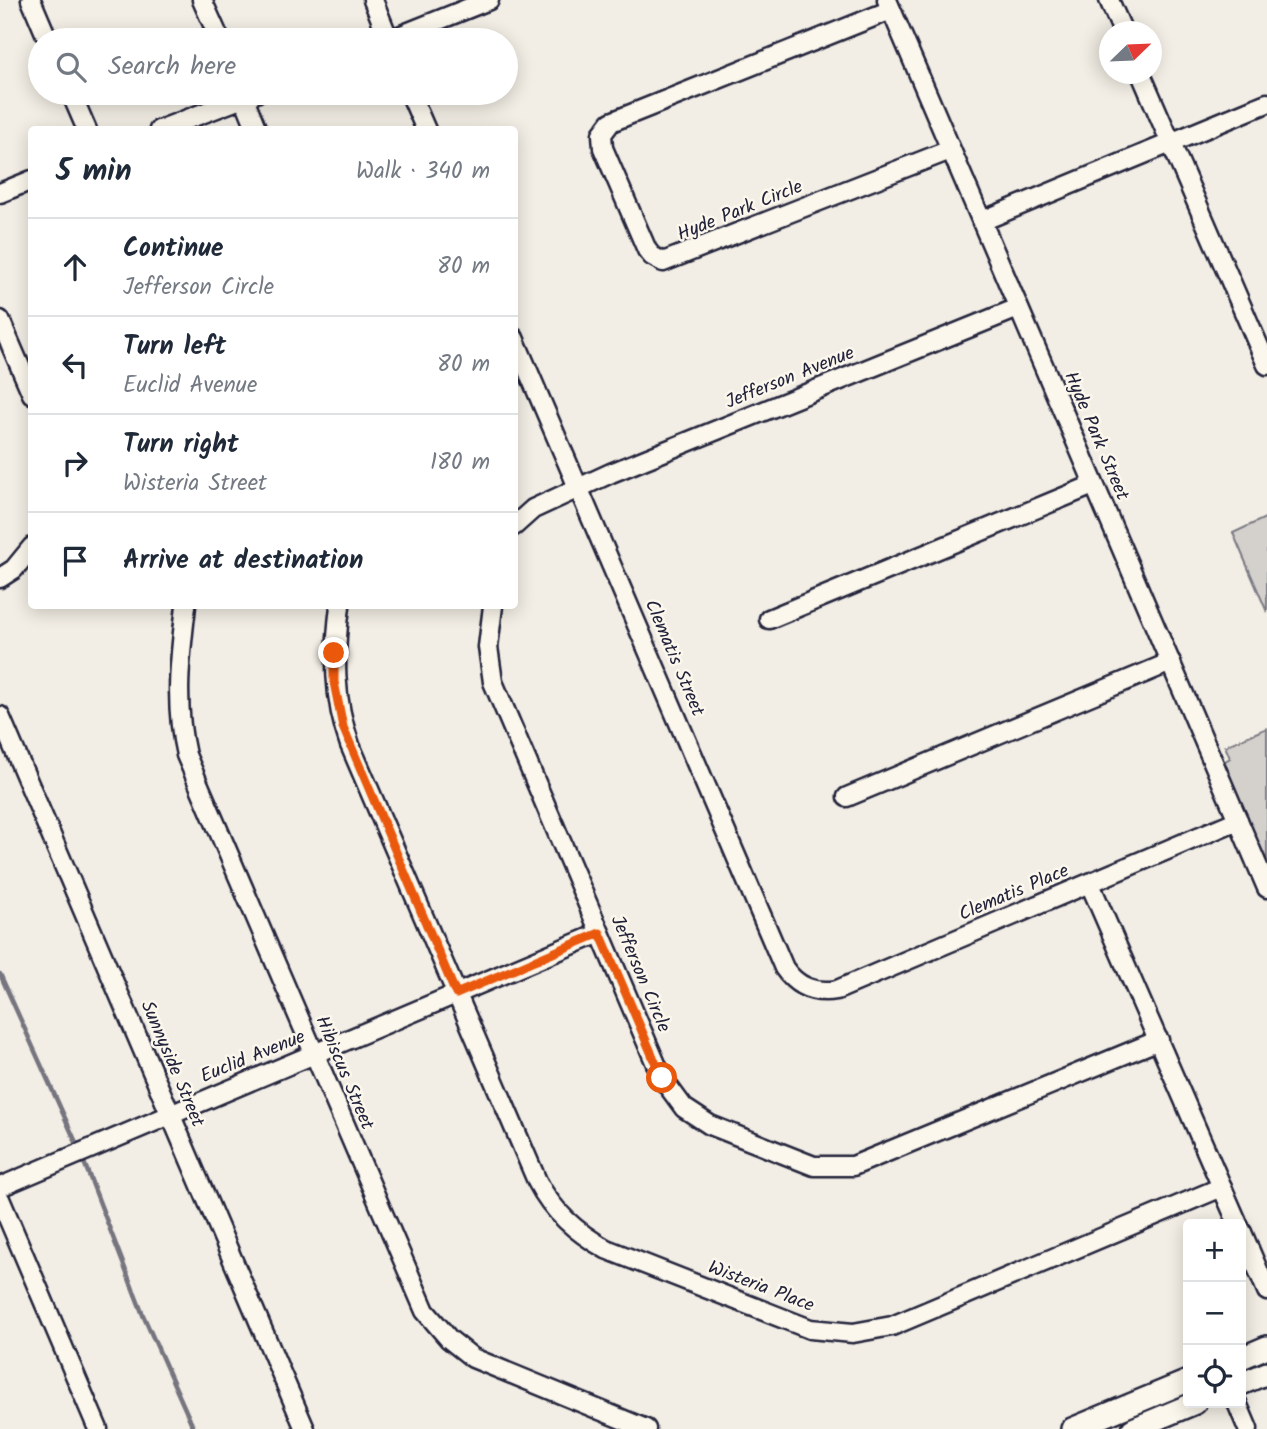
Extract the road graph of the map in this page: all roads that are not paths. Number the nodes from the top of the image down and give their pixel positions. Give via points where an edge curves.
1 (31, 0) edge
2 (202, 0) edge
3 (373, 0) edge
4 (489, 0) edge
5 (1109, 0) edge
6 (889, 5) edge
7 (1118, 21) edge
8 (43, 28) edge
9 (215, 28) edge
10 (384, 28) edge
11 (419, 28) edge
12 (1145, 84) edge
13 (1267, 103) edge
14 (76, 105) edge
15 (220, 105) edge
16 (250, 105) edge
17 (415, 105) edge
18 (85, 126) edge
19 (169, 126) edge
20 (256, 126) edge
21 (424, 126) edge
22 (1170, 142) junction
23 (950, 150) junction
24 (28, 182) edge
25 (0, 193) edge
26 (982, 220) junction
27 (1018, 308) junction
28 (0, 320) edge
29 (518, 347) edge
30 (1267, 365) edge
31 (28, 385) edge
32 (1093, 485) junction
33 (578, 488) junction
34 (518, 522) edge
35 (28, 552) edge
36 (0, 579) edge
37 (186, 609) edge
38 (340, 609) edge
39 (493, 609) edge
40 (769, 619) dead end
41 (1171, 662) junction
42 (0, 716) edge
43 (847, 797) dead end
44 (1238, 820) junction
45 (1090, 884) junction
46 (1267, 888) edge
47 (600, 933) junction
48 (804, 987) joint
49 (456, 994) junction
50 (1159, 1040) junction
51 (314, 1055) junction
52 (171, 1113) junction
53 (0, 1187) edge
54 (1222, 1187) junction
55 (0, 1199) edge
56 (1236, 1219) edge
57 (1246, 1242) edge
58 (1267, 1291) edge
59 (1267, 1347) edge
60 (1246, 1356) edge
61 (1267, 1373) edge
62 (1246, 1382) edge
63 (1183, 1383) edge
64 (1183, 1408) edge
65 (1239, 1408) edge
66 (98, 1429) edge
67 (304, 1429) edge
68 (646, 1429) edge
69 (1072, 1429) edge
70 (1133, 1429) edge
71 (1248, 1429) edge

1 - 8 street
2 - 9 street
3 - 10 street
4 - 11 street
5 - 7 street
6 - 23 street, Hyde Park Street
6 - 23 street, Hyde Park Circle via 611,122 602,134 603,148 647,250 663,262
12 - 22 street
13 - 22 street
14 - 18 street
15 - 19 street
16 - 20 street
17 - 21 street
22 - 26 street
22 - 30 street
23 - 26 street, Hyde Park Street
24 - 25 street
26 - 27 street, Hyde Park Street
27 - 32 street, Hyde Park Street
27 - 33 street, Jefferson Avenue
28 - 31 street
29 - 33 street, Clematis Street
32 - 40 street
32 - 41 street, Hyde Park Street
33 - 34 street via 533,509
33 - 48 street, Clematis Street via 784,968
35 - 36 street
37 - 51 street, Hibiscus Street via 177,680 186,755
38 - 49 street, Wisteria Place via 334,682 343,727
39 - 47 street, Jefferson Circle via 488,647 493,682
41 - 43 street
41 - 44 street, Hyde Park Street
42 - 52 street, Sunnyside Street
44 - 45 street, Clematis Place
44 - 46 street, Hyde Park Street
45 - 48 street, Clematis Place via 837,990
45 - 50 street
47 - 49 street, Euclid Avenue
47 - 50 street, Jefferson Circle via 662,1078 684,1108 710,1125 814,1166 842,1167 869,1161
49 - 51 street, Euclid Avenue
49 - 54 street, Wisteria Place via 537,1181 565,1221 606,1248 810,1329 853,1333 892,1326
50 - 54 street
51 - 52 street, Euclid Avenue
51 - 68 street, Hibiscus Street via 416,1294 438,1329 486,1365
52 - 53 street, Euclid Avenue
52 - 67 street, Sunnyside Street
54 - 56 street
55 - 66 street
57 - 58 street
59 - 60 main road
61 - 62 main road
63 - 69 main road
64 - 70 main road
65 - 71 street

